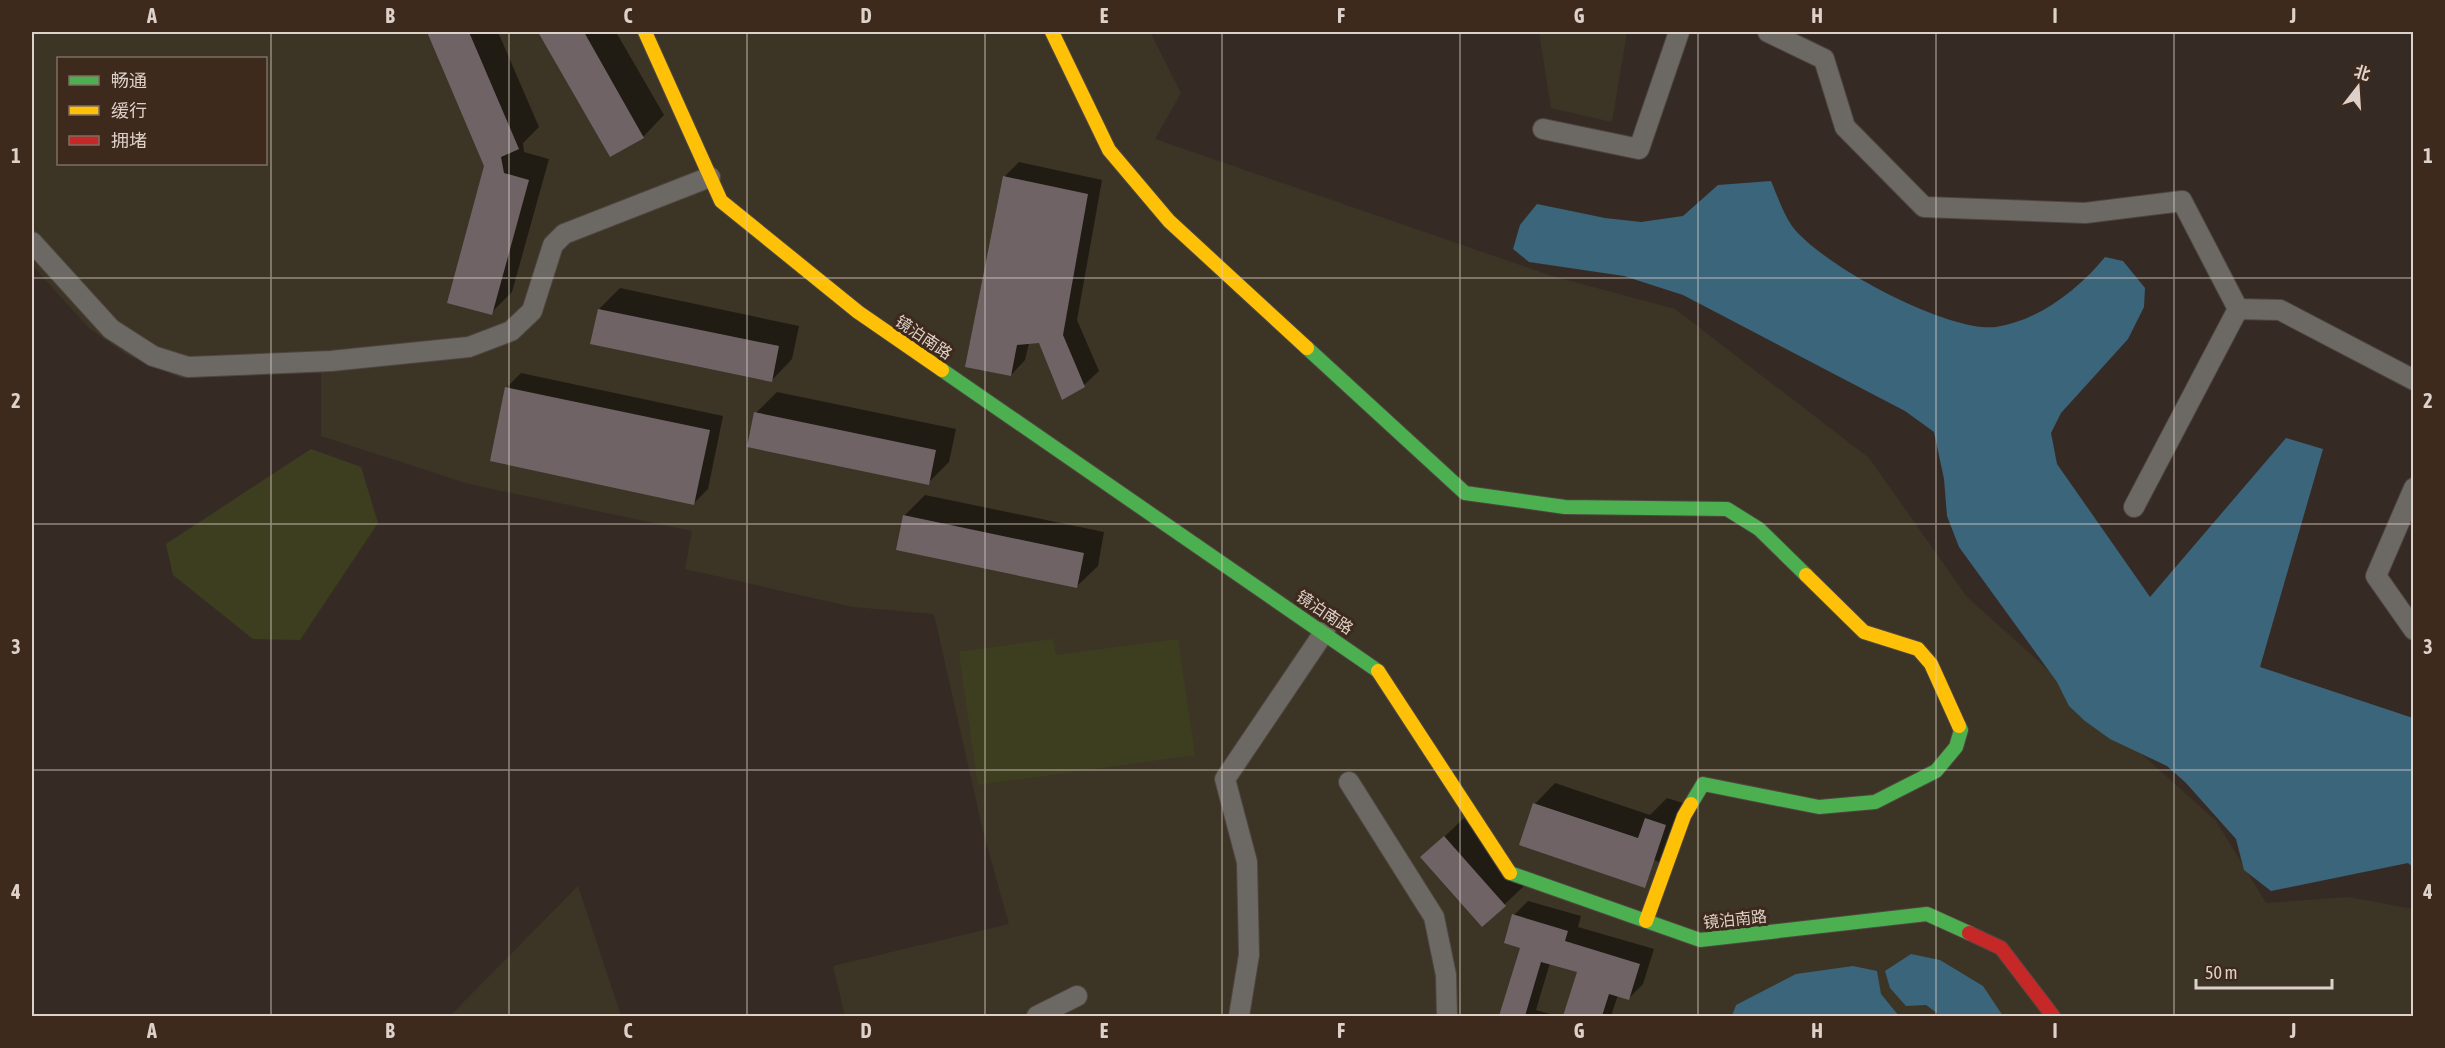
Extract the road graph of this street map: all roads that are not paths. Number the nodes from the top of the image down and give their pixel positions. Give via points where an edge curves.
1 (645, 32) edge
2 (1052, 32) edge
3 (1679, 32) edge
4 (1768, 32) edge
5 (1543, 129) dead end
6 (710, 177) junction
7 (32, 242) edge
8 (2238, 309) junction
9 (2414, 380) edge
10 (2414, 488) edge
11 (2134, 507) dead end
12 (2414, 630) edge
13 (1325, 631) junction
14 (1350, 782) dead end
15 (1646, 921) junction
16 (1077, 996) dead end
17 (1037, 1017) edge
18 (1239, 1017) edge
19 (1447, 1017) edge
20 (2053, 1017) edge

1 - 6 street, 镜泊南路
2 - 15 street via 1109,150 1169,220 1464,493 1565,507 1727,509 1759,529 1864,632 1918,649 1931,664 1961,730 1956,747 1936,771 1875,802 1819,807 1703,784 1684,816
3 - 5 street via 1639,149
4 - 8 street via 1824,58 1845,127 1924,207 2085,213 2182,201
6 - 7 street via 564,234 554,245 532,311 511,331 469,347 343,360 188,367 153,356 111,329
6 - 13 street, 镜泊南路 via 721,201 858,312
8 - 9 street via 2280,310
8 - 11 street
10 - 12 street via 2376,576
13 - 15 street, 镜泊南路 via 1375,666 1511,874
13 - 18 street via 1225,779 1247,862 1250,955
14 - 19 street via 1434,917 1446,975
15 - 20 street, 镜泊南路 via 1700,940 1927,914 2001,948
16 - 17 street

